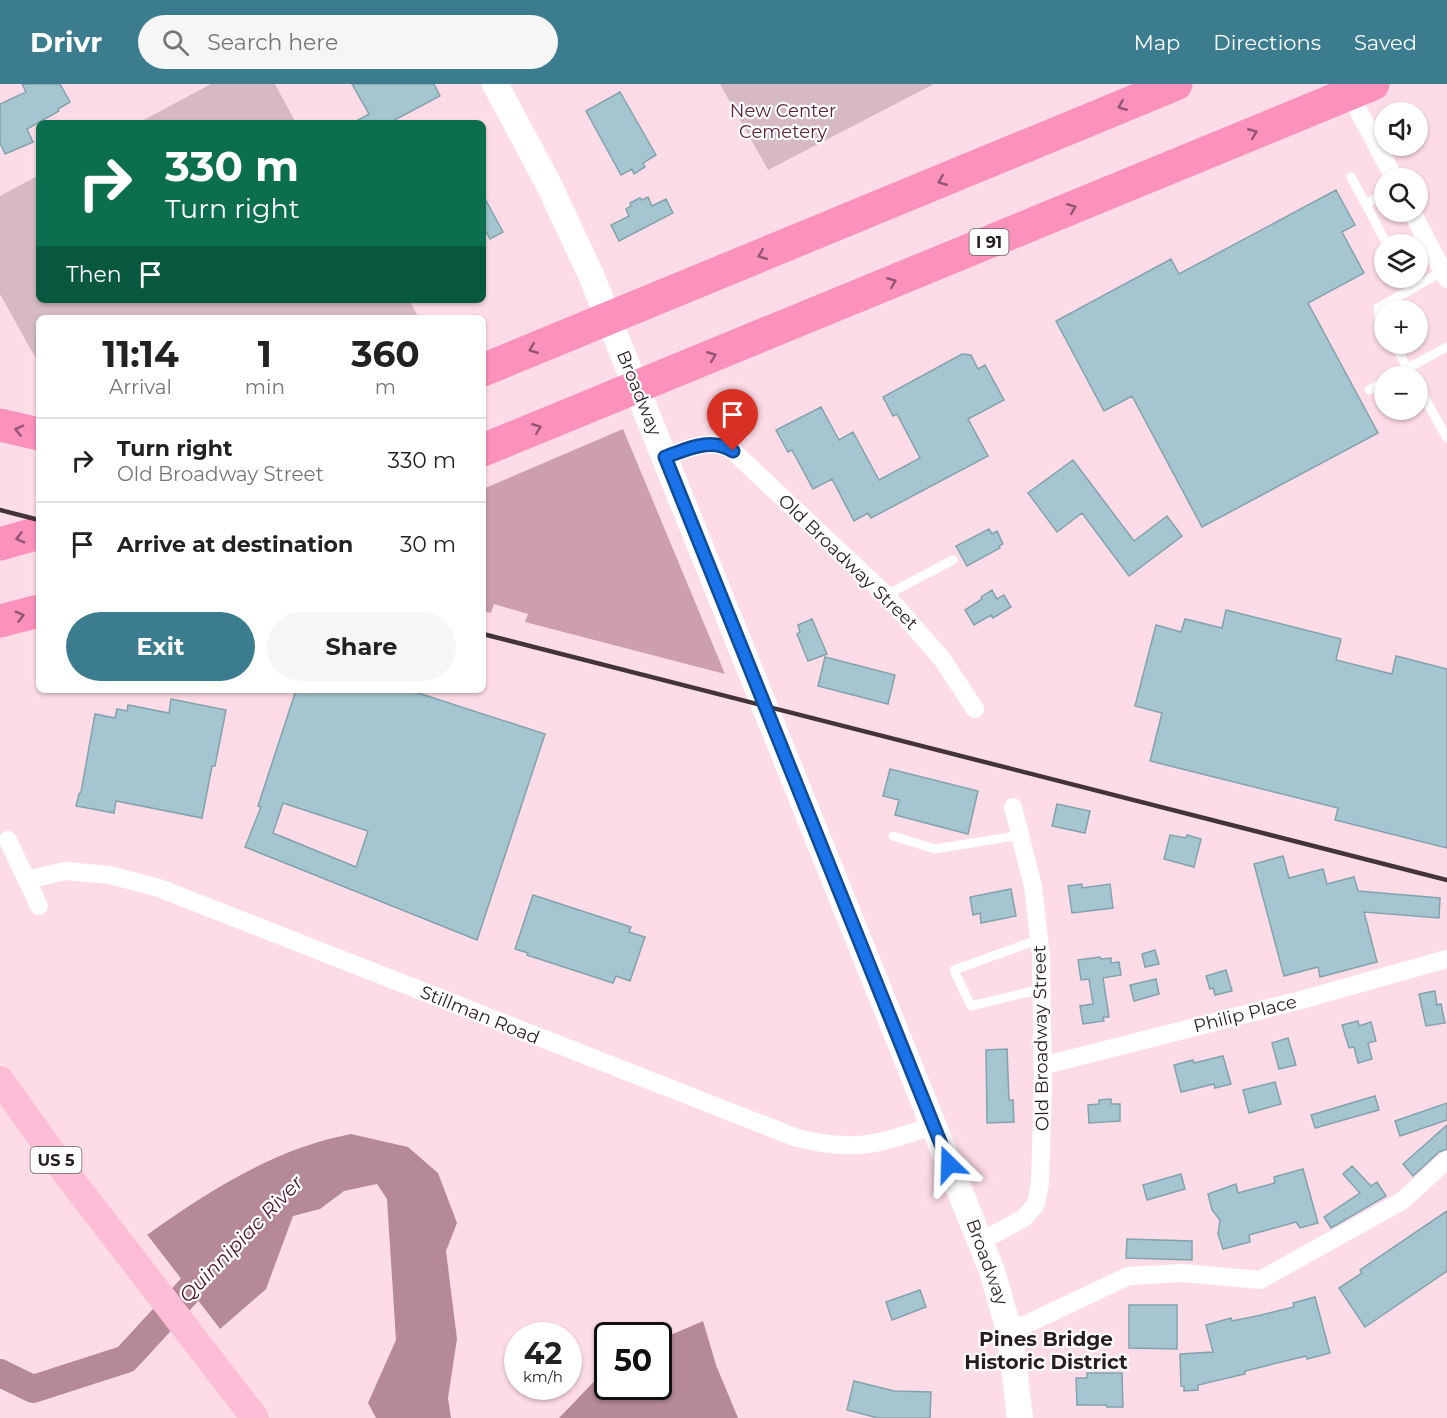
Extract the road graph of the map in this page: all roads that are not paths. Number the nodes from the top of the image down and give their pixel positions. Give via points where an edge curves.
1 (495, 84) edge
2 (1176, 84) edge
3 (1373, 84) edge
4 (1333, 95) edge
5 (1387, 168) edge
6 (1352, 177) dead end
7 (1374, 200) edge
8 (1366, 204) junction
9 (1417, 222) edge
10 (1382, 234) edge
11 (1445, 275) edge
12 (1410, 289) joint
13 (1391, 300) edge
14 (1447, 347) edge
15 (1419, 366) edge
16 (486, 369) edge
17 (1374, 387) edge
18 (1369, 390) dead end
19 (1428, 404) edge
20 (0, 425) edge
21 (36, 433) edge
22 (1447, 438) edge
23 (486, 449) edge
24 (665, 457) junction
25 (36, 534) edge
26 (0, 544) edge
27 (953, 560) dead end
28 (886, 595) junction
29 (36, 611) edge
30 (0, 621) edge
31 (975, 709) dead end
32 (1013, 807) dead end
33 (893, 836) dead end
34 (1021, 836) junction
35 (8, 840) dead end
36 (27, 880) junction
37 (39, 906) dead end
38 (1040, 939) junction
39 (1447, 959) edge
40 (1042, 988) junction
41 (1042, 1066) junction
42 (0, 1080) edge
43 (933, 1125) junction
44 (1447, 1160) edge
45 (980, 1242) junction
46 (1008, 1327) junction
47 (255, 1418) edge
48 (1020, 1418) edge

1 - 24 main road, Broadway via 571,229
2 -> 16 highway
3 - 4 highway, I 91
4 - 5 street
23 -> 4 highway, I 91
6 - 8 lane
7 - 8 lane
8 - 10 lane
9 - 11 street
11 - 12 lane
12 - 13 lane
14 - 15 lane
17 - 18 lane
19 - 22 lane
21 -> 20 highway
24 - 28 street, Old Broadway Street via 706,444 726,447
24 - 43 main road, Broadway
25 -> 26 highway
27 - 28 lane
28 - 31 street, Old Broadway Street via 942,659
30 -> 29 highway
32 - 34 street, Old Broadway Street
33 - 34 lane via 935,849
34 - 38 street, Old Broadway Street
35 - 36 street
36 - 37 street
36 - 43 street, Stillman Road via 65,871 110,875 159,888 797,1138 827,1146 867,1145
38 - 40 street, Old Broadway Street
38 - 40 lane via 954,970 970,1006
39 - 41 street, Philip Place
40 - 41 street, Old Broadway Street
41 - 45 street, Old Broadway Street via 1041,1175 1036,1203 1015,1225
42 - 47 main road, US 5 via 72,1181
43 - 45 main road, Broadway
44 - 46 street via 1402,1202 1260,1280 1183,1273 1128,1276 1027,1324
45 - 46 main road, Broadway
46 - 48 main road, Broadway

